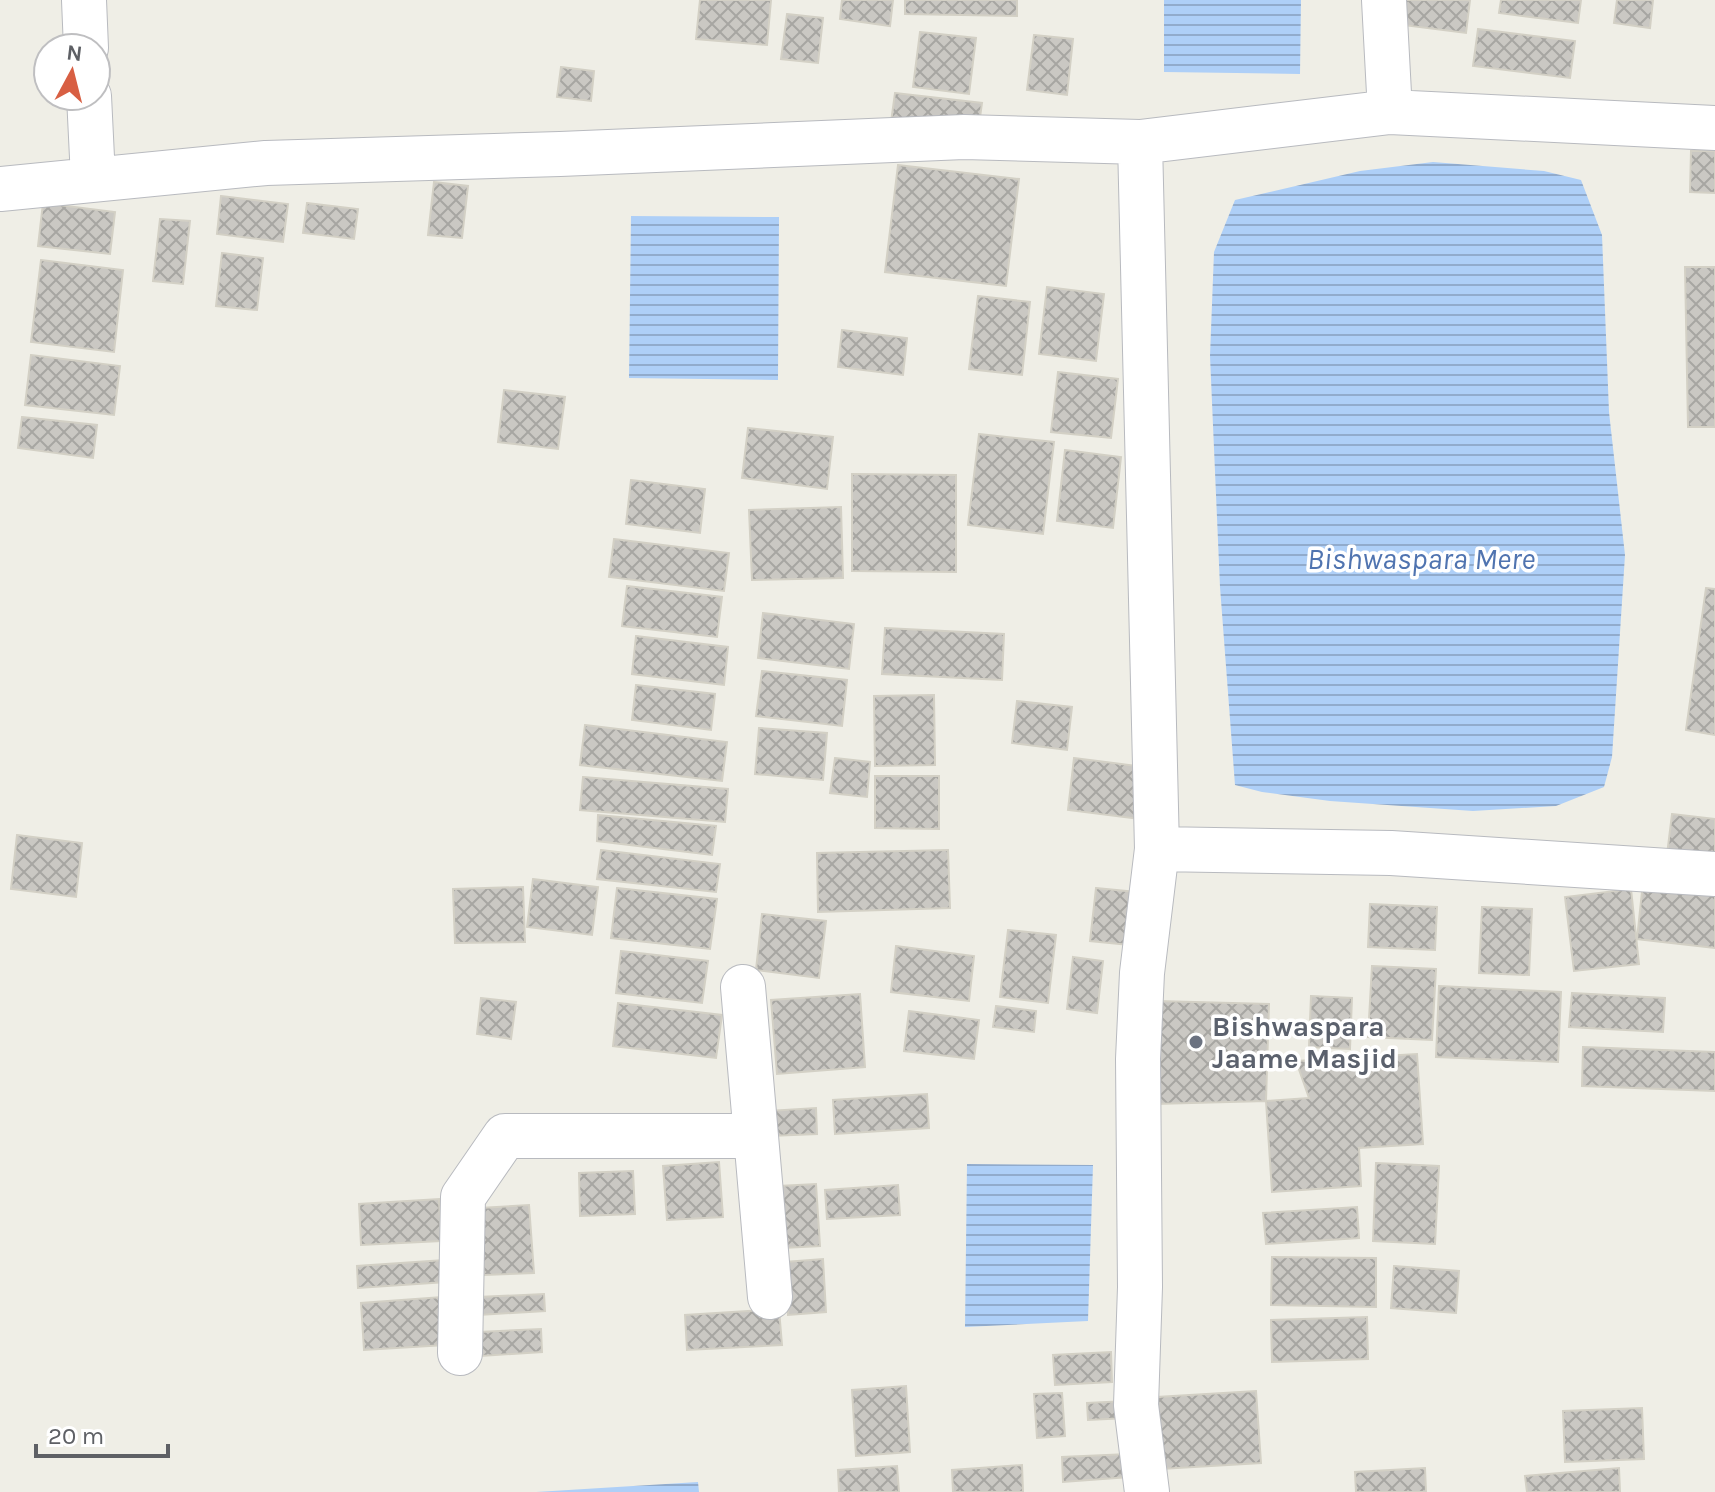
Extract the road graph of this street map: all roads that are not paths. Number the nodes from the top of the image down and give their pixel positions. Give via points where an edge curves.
1 (84, 0) edge
2 (1384, 0) edge
3 (85, 32) edge
4 (90, 112) edge
5 (1390, 112) junction
6 (1715, 128) edge
7 (1140, 142) junction
8 (93, 178) junction
9 (0, 189) edge
10 (1157, 849) junction
11 (1715, 874) edge
12 (743, 987) dead end
13 (756, 1136) junction
14 (770, 1297) dead end
15 (460, 1353) dead end
16 (1147, 1492) edge

1 - 3 street
2 - 5 street
4 - 8 street
5 - 6 street
5 - 7 street
7 - 8 street via 964,137 266,163
7 - 10 street
8 - 9 street
10 - 11 street via 1391,853
10 - 16 street via 1138,1059 1136,1405
12 - 13 street
13 - 14 street
13 - 15 street via 505,1136 463,1197

